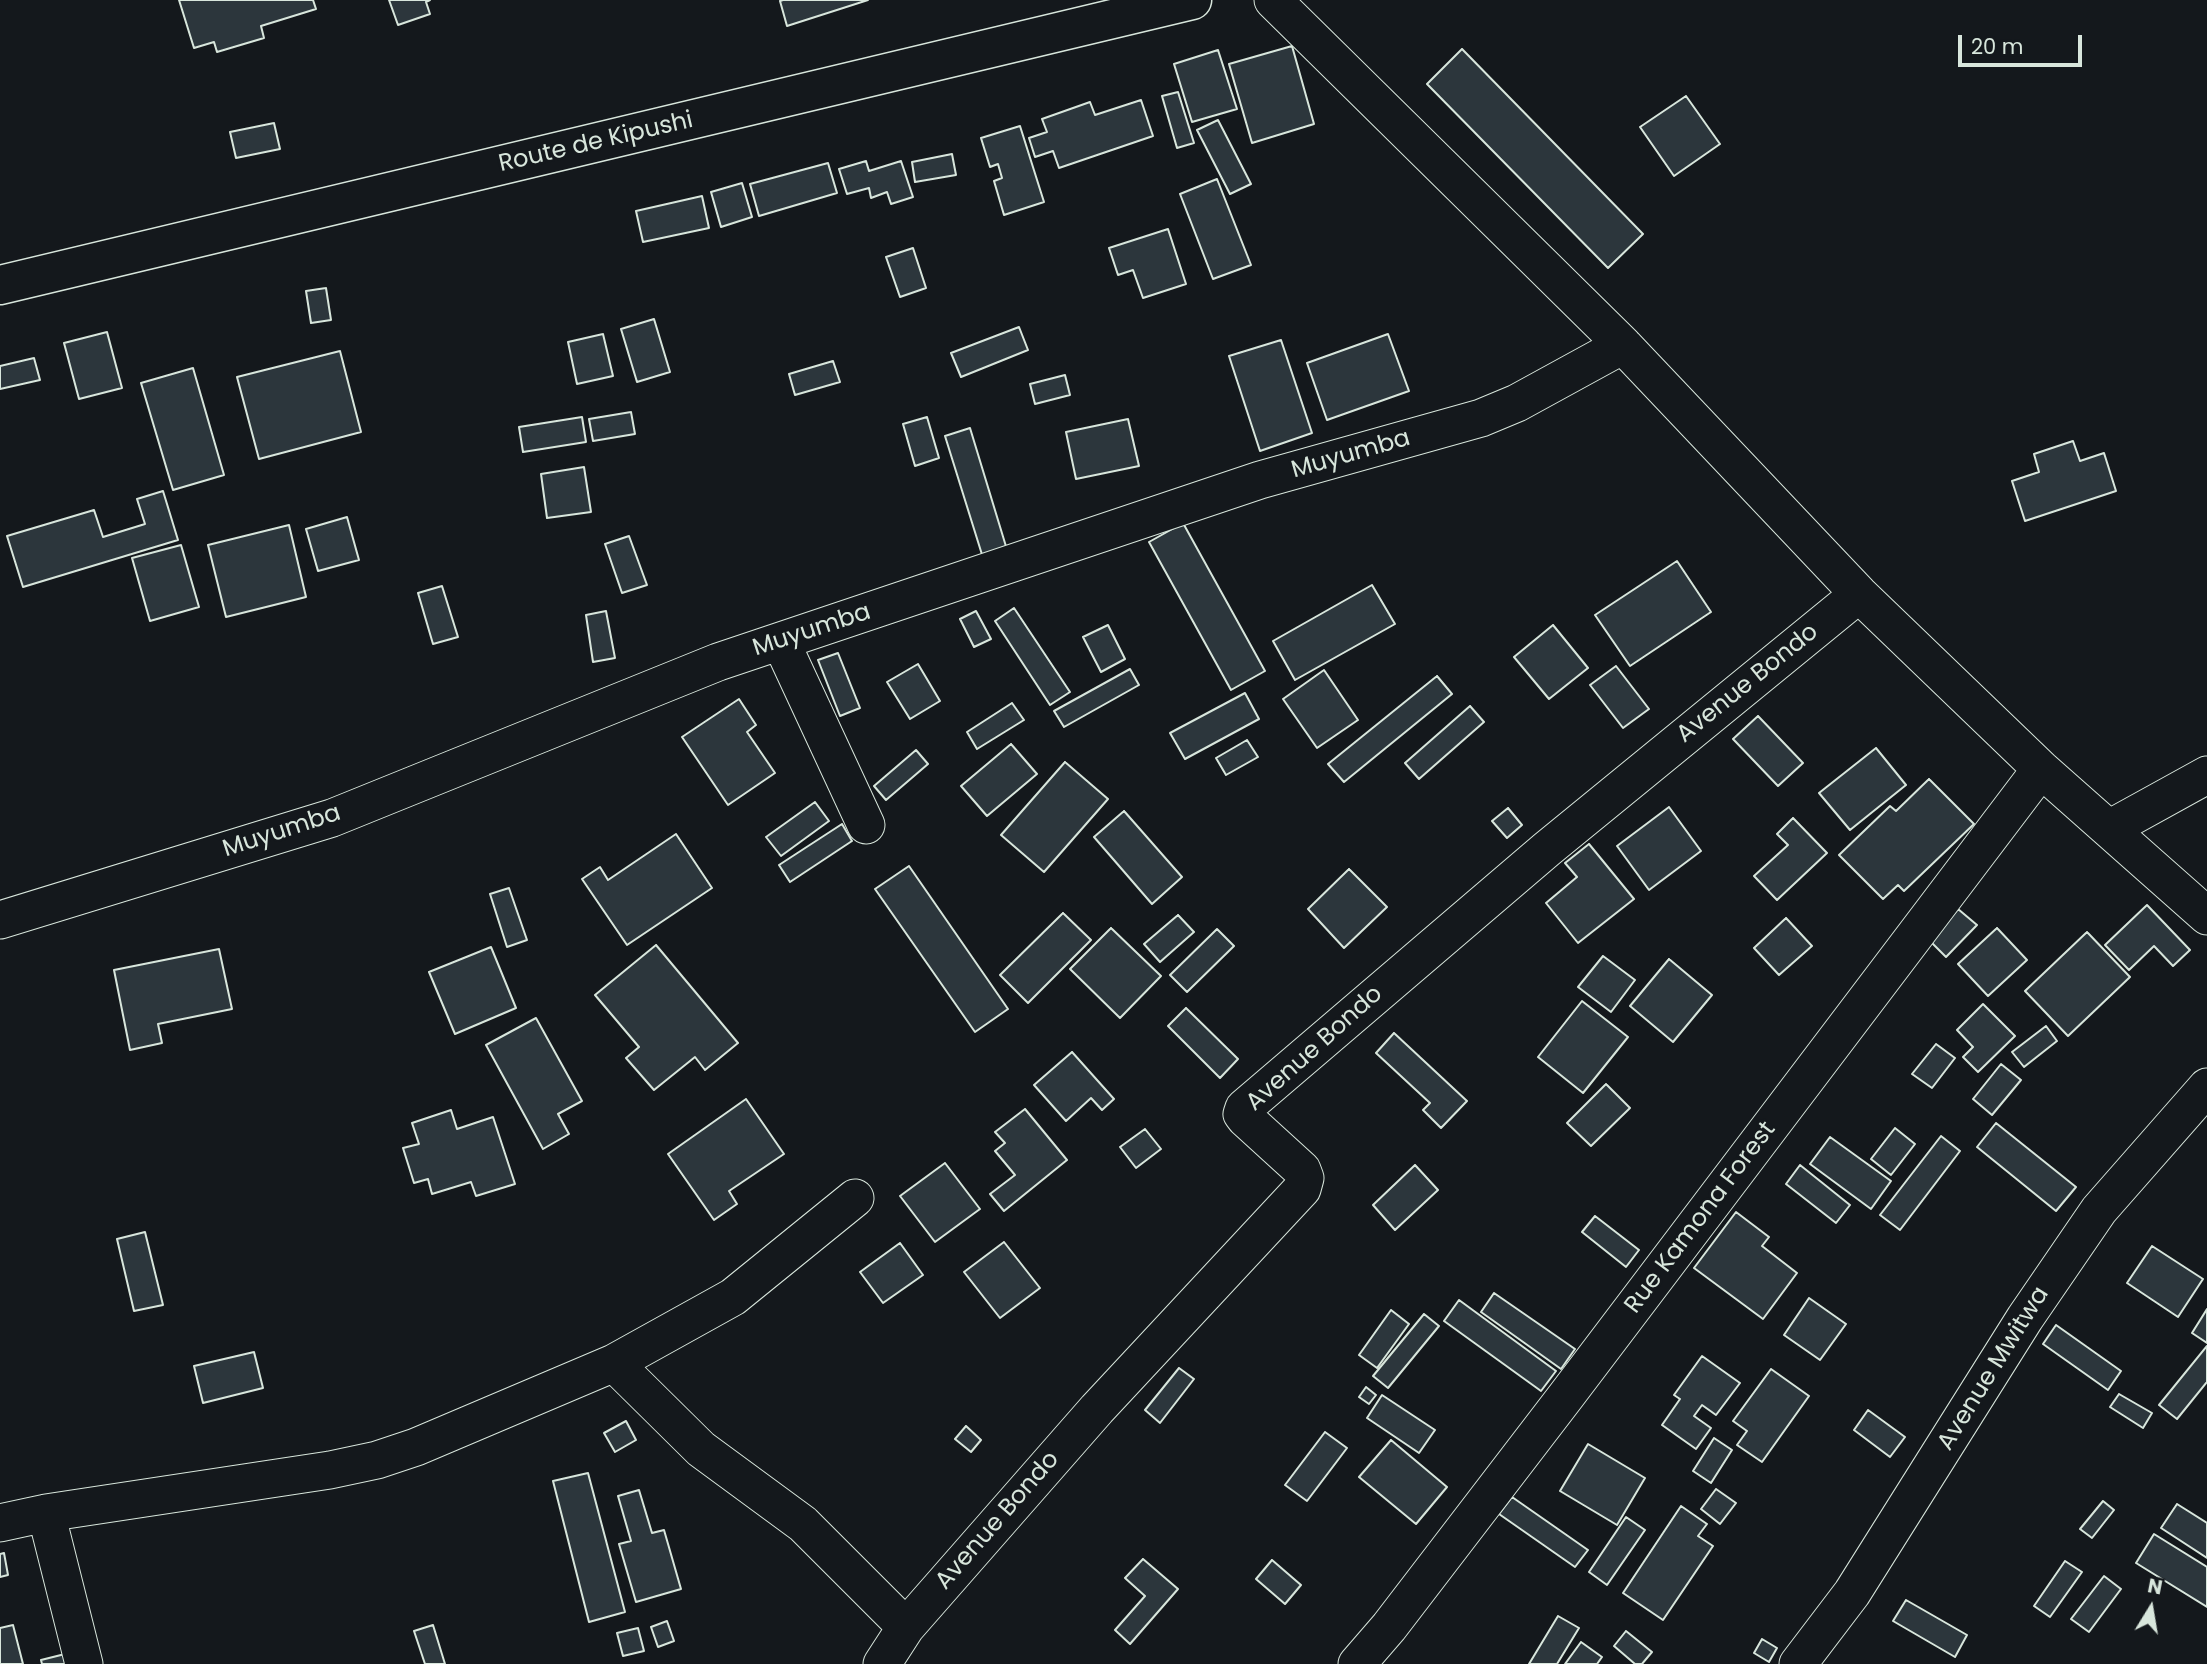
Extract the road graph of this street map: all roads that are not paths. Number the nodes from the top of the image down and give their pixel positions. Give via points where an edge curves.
1 (1192, 0) edge
2 (1273, 0) edge
3 (0, 285) edge
4 (1623, 345) junction
5 (1858, 594) junction
6 (781, 642) junction
7 (2041, 769) junction
8 (2207, 775) edge
9 (866, 825) dead end
10 (2109, 829) junction
11 (2207, 916) edge
12 (0, 920) edge
13 (2207, 1087) edge
14 (855, 1198) dead end
15 (614, 1363) junction
16 (46, 1513) junction
17 (0, 1523) edge
18 (906, 1627) junction
19 (84, 1664) edge
20 (882, 1664) edge
21 (1357, 1664) edge
22 (1797, 1664) edge

1 - 3 main road, Route de Kipushi
2 - 4 street
4 - 5 street
4 - 6 street, Muyumba via 1481,418 1260,480
5 - 7 street
5 - 18 street, Avenue Bondo via 1547,849 1244,1108 1245,1118 1302,1170 1303,1188 1097,1409
6 - 9 street
6 - 12 street, Muyumba via 718,662 332,818
7 - 10 street
7 - 21 street, Rue Kamona Forest via 1575,1385
8 - 10 street
10 - 11 street
13 - 22 street, Avenue Mwitwa via 2099,1210 2025,1318 1852,1593
14 - 15 street via 733,1297
15 - 16 street via 377,1460
15 - 18 street via 702,1449 803,1524
16 - 17 street
16 - 19 street
18 - 20 street, Avenue Bondo

